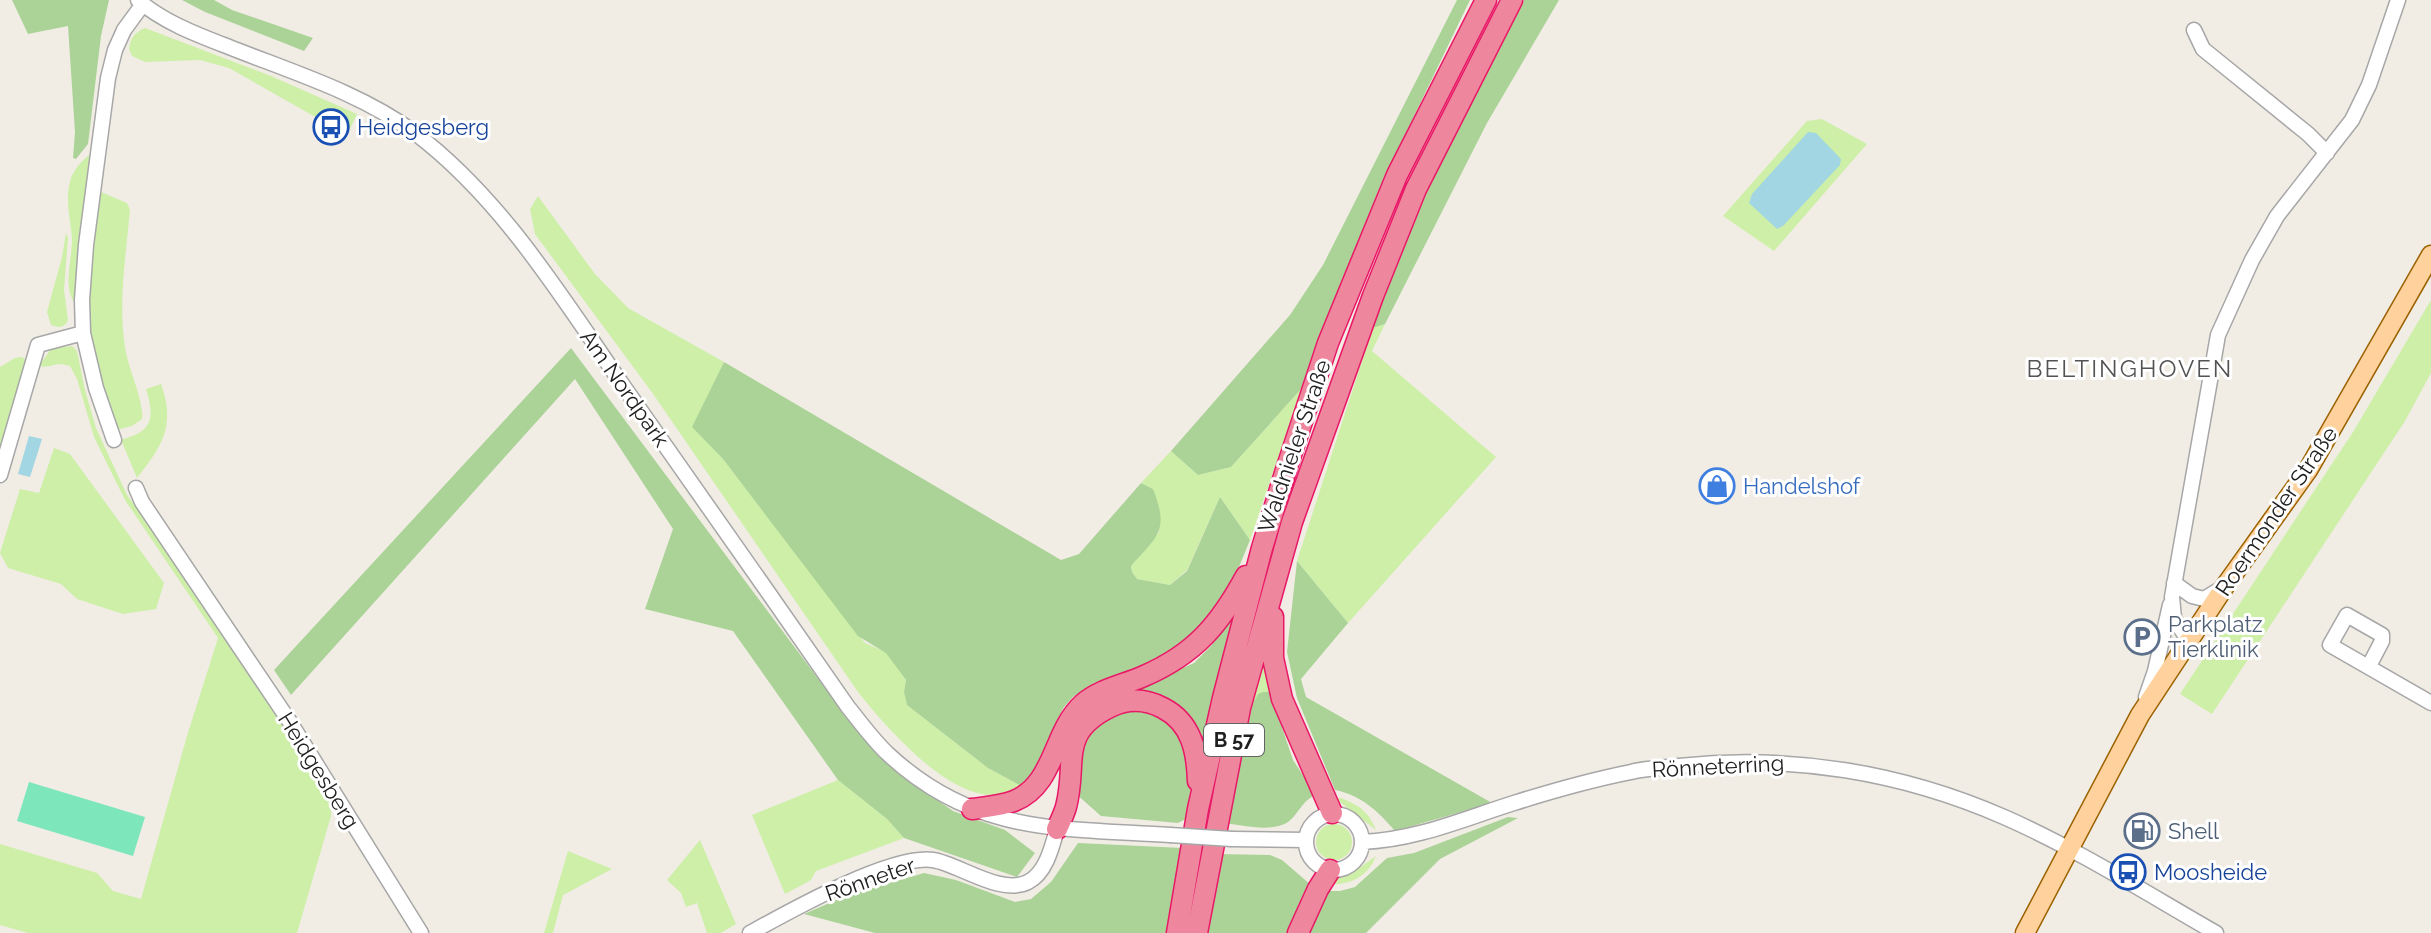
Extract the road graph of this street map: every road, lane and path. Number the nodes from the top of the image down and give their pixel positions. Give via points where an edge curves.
1 (1486, 0) edge
2 (1512, 0) edge
3 (2398, 0) edge
4 (140, 2) edge
5 (2194, 30) dead end
6 (2327, 153) junction
7 (2428, 267) edge
8 (83, 333) junction
9 (114, 440) dead end
10 (0, 475) edge
11 (139, 495) dead end
12 (1262, 548) junction
13 (1284, 549) junction
14 (2225, 586) junction
15 (2173, 590) junction
16 (2188, 640) junction
17 (2369, 666) dead end
18 (2431, 703) edge
19 (2140, 715) junction
20 (1057, 743) junction
21 (972, 809) junction
22 (1198, 809) junction
23 (1332, 813) junction
24 (1057, 829) junction
25 (1305, 840) junction
26 (1362, 842) junction
27 (2068, 848) junction
28 (1330, 870) junction
29 (421, 933) edge
30 (750, 933) edge
31 (1177, 933) edge
32 (1197, 933) edge
33 (1298, 933) edge
34 (2025, 933) edge
35 (2216, 933) edge

1 - 12 highway, Waldnieler Straße / B 57 via 1397,175 1328,343
2 - 13 highway, Waldnieler Straße / B 57 via 1416,189
3 - 6 street via 2369,85
4 - 8 street via 115,50 108,78 86,245
4 - 21 street, Am Nordpark via 193,33 384,113 471,181 572,312 848,707 911,774
5 - 6 street via 2203,49
6 - 15 street via 2277,216 2218,335
7 - 14 main road, Roermonder Straße via 2308,470
8 - 9 street
8 - 10 street via 38,345
11 - 29 street, Heidgesberg via 290,722
12 - 20 highway via 1232,603 1206,636 1173,663 1085,702
12 - 22 highway, Waldnieler Straße / B 57
13 - 23 highway via 1273,611 1273,658 1282,699
13 - 32 highway, Waldnieler Straße / B 57 via 1240,708
14 - 15 street via 2204,599
14 - 16 main road, Roermonder Straße
15 - 16 street via 2174,618
15 - 19 street
16 - 19 main road, Roermonder Straße
17 - 18 street
19 - 27 main road, Roermonder Straße
20 - 21 highway via 1032,791 1013,801
20 - 24 highway
21 - 24 street, Am Nordpark
22 - 24 highway via 1197,764 1187,729 1169,711 1150,701 1132,700 1091,717 1079,732 1072,749 1066,809
22 - 31 highway, Waldnieler Straße / B 57
23 - 25 street via 1317,819
23 - 26 street via 1350,818
24 - 25 street, bridge
24 - 30 street, Rönneter via 1042,868 1019,885 933,860 914,862 809,900
25 - 28 street via 1309,857
26 - 27 street, Rönneterring via 1434,830 1634,771 1713,762 1791,762 1859,772 1950,795
26 - 28 street via 1348,866
27 - 34 main road, Roermonder Straße
27 - 35 street
28 - 33 highway

